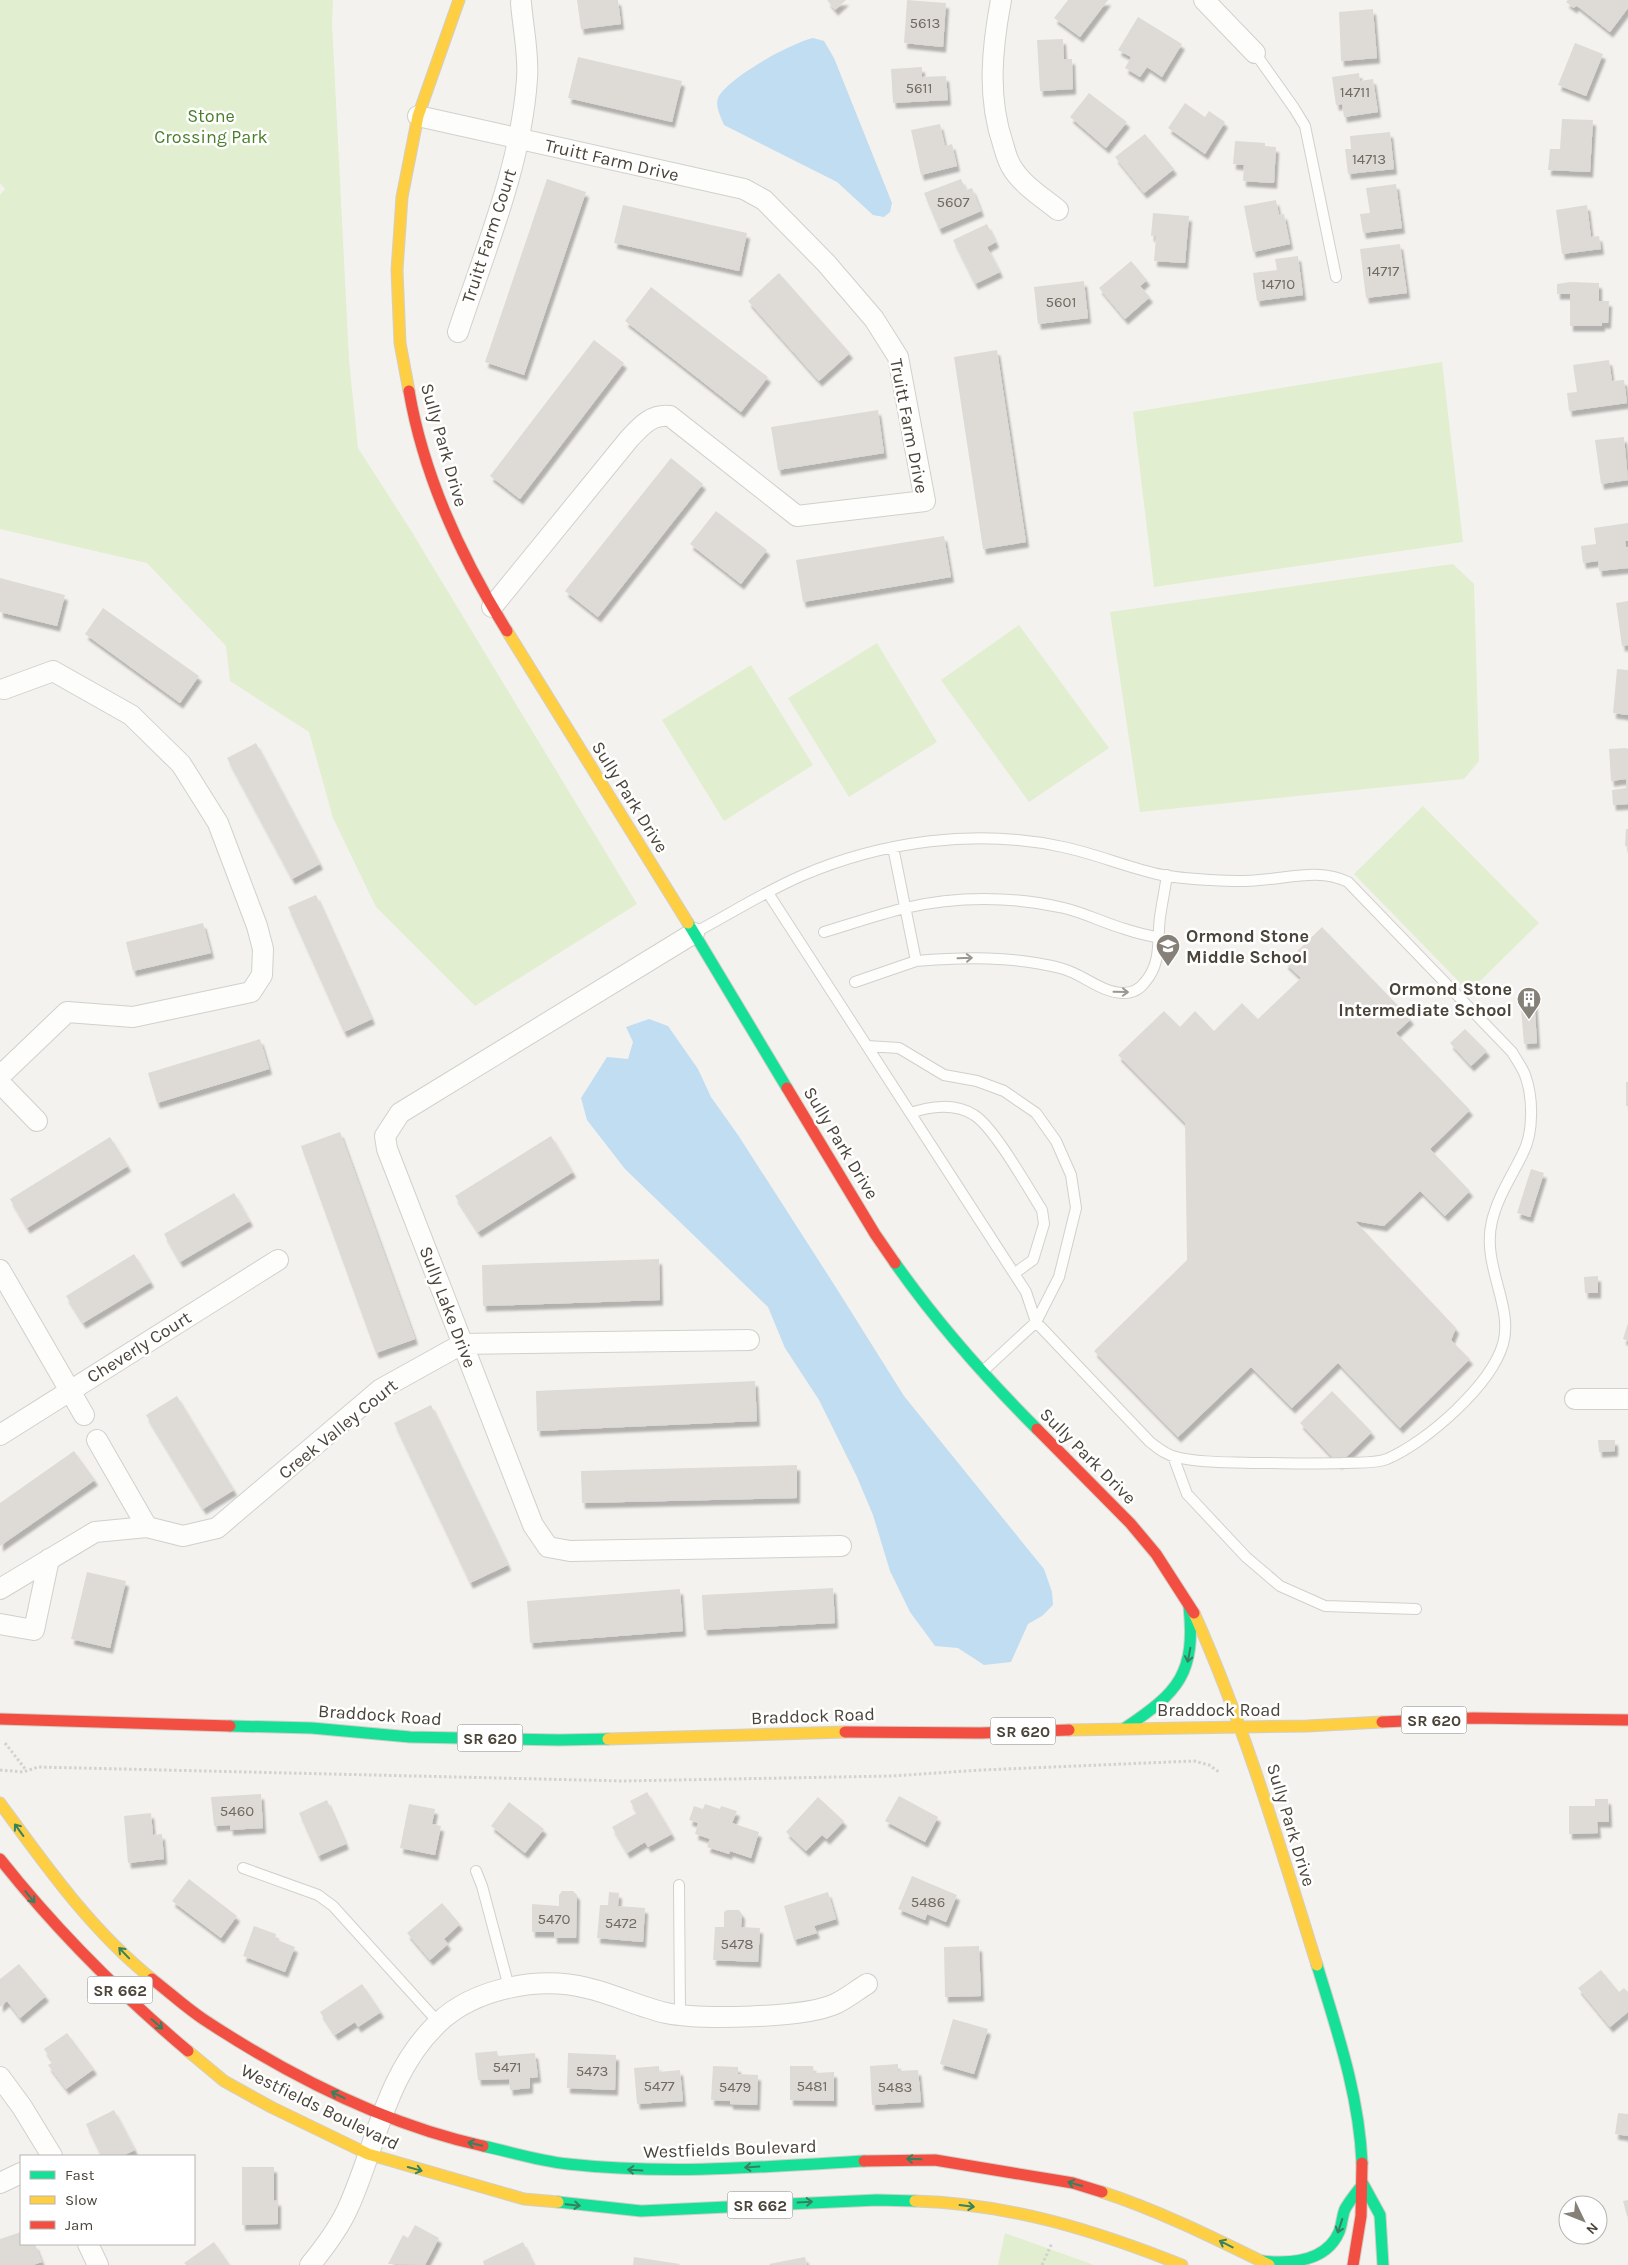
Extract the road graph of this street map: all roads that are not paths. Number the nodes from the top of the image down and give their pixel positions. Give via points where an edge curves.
1 (459, 0) edge
2 (1001, 0) edge
3 (1204, 0) edge
4 (521, 3) dead end
5 (1255, 54) joint
6 (418, 116) junction
7 (519, 139) junction
8 (1058, 210) dead end
9 (1336, 277) dead end
10 (458, 332) dead end
11 (492, 607) junction
12 (4, 689) dead end
13 (892, 848) junction
14 (1167, 875) junction
15 (768, 893) junction
16 (905, 908) junction
17 (824, 932) dead end
18 (694, 933) junction
19 (1158, 938) junction
20 (916, 961) junction
21 (854, 982) dead end
22 (867, 1046) junction
23 (0, 1076) edge
24 (0, 1082) edge
25 (911, 1114) junction
26 (37, 1121) dead end
27 (278, 1260) dead end
28 (0, 1270) edge
29 (1014, 1274) junction
30 (1036, 1322) junction
31 (749, 1340) dead end
32 (462, 1344) junction
33 (982, 1373) junction
34 (70, 1391) junction
35 (1575, 1399) dead end
36 (1628, 1399) edge
37 (84, 1415) dead end
38 (0, 1435) edge
39 (98, 1440) dead end
40 (1173, 1456) junction
41 (147, 1527) junction
42 (841, 1546) dead end
43 (49, 1559) junction
44 (0, 1589) edge
45 (1189, 1606) junction
46 (1416, 1609) dead end
47 (0, 1624) edge
48 (0, 1719) edge
49 (1628, 1720) edge
50 (1125, 1728) junction
51 (1240, 1728) junction
52 (0, 1804) edge
53 (0, 1859) edge
54 (243, 1868) dead end
55 (476, 1871) dead end
56 (679, 1886) dead end
57 (867, 1984) dead end
58 (509, 1987) junction
59 (680, 2014) junction
60 (439, 2023) junction
61 (0, 2077) edge
62 (383, 2114) junction
63 (368, 2154) junction
64 (51, 2155) edge
65 (20, 2173) edge
66 (0, 2183) edge
67 (1363, 2184) junction
68 (88, 2245) edge
69 (1265, 2263) edge
70 (98, 2265) edge
71 (310, 2265) edge
72 (1182, 2265) edge
73 (1354, 2265) edge
74 (1383, 2265) edge

1 - 6 main road, Sully Park Drive
2 - 8 street via 994,37 992,76 998,128 1010,164 1018,176
3 - 5 street
4 - 7 street, Truitt Farm Court via 527,77
5 - 9 lane via 1305,126
6 - 7 street, Truitt Farm Drive
6 - 11 main road, Sully Park Drive via 402,197 397,270 400,343 413,415 433,485 455,538
7 - 10 street, Truitt Farm Court
7 - 11 street, Truitt Farm Drive via 744,189 764,200 826,263 874,319 898,357 924,501 797,516 670,416 659,415 645,422 629,439
11 - 18 main road, Sully Park Drive
12 - 23 street via 53,672 131,714 180,764 218,823 263,949 262,975 252,992 134,1017 67,1012
13 - 14 lane via 924,841 993,839 1063,847
13 - 15 lane via 834,863
13 - 16 lane
14 - 19 lane
14 - 40 lane via 1234,881 1322,874 1348,882 1512,1052 1529,1086 1530,1114 1524,1151 1495,1206 1490,1228 1490,1256 1505,1316 1503,1344 1485,1378 1454,1412 1406,1449 1377,1462 1202,1462
15 - 18 lane
15 - 22 lane
16 - 17 lane
16 - 19 lane via 946,901 1034,902 1084,913
16 - 20 lane
18 - 32 street, Sully Lake Drive via 400,1113 389,1128 385,1136 387,1148
18 - 33 main road, Sully Park Drive via 875,1234 922,1302
20 -> 19 lane via 992,958 1030,962 1072,972 1101,988 1125,993 1136,990 1152,972
20 - 21 lane
22 - 25 lane
22 - 30 lane via 899,1048 944,1076 977,1081 1004,1091 1036,1113 1056,1141 1071,1175 1076,1208 1059,1277
24 - 26 street
25 - 29 lane
25 - 29 lane via 928,1107 957,1108 974,1115 988,1128 1042,1210 1041,1241 1033,1260
27 - 34 street, Cheverly Court
28 - 34 street
29 - 30 lane via 1026,1292
30 - 33 lane
30 - 40 lane via 1150,1442
31 - 32 street, Creek Valley Court
32 - 41 street, Creek Valley Court via 381,1389 217,1528 182,1536
32 - 42 street, Sully Lake Drive via 534,1525 548,1547 570,1551
33 - 45 main road, Sully Park Drive via 1115,1506 1156,1554
34 - 37 street
34 - 38 street, Cheverly Court
35 - 36 street
39 - 41 street
40 - 46 lane via 1187,1494 1246,1557 1280,1586 1325,1606
41 - 43 street, Creek Valley Court via 95,1532
43 - 44 street, Creek Valley Court
43 - 47 street via 34,1630
45 -> 50 main road via 1192,1640 1189,1659 1177,1688 1165,1701
45 - 51 main road, Sully Park Drive via 1217,1664
48 - 50 main road, Braddock Road / SR 620 via 302,1727 410,1736 559,1740
49 - 51 main road, Braddock Road / SR 620 via 1473,1718
50 - 51 main road, Braddock Road / SR 620
51 - 67 main road, Sully Park Drive via 1260,1782 1350,2074 1359,2119
62 -> 52 main road, Westfields Boulevard / SR 662 via 339,2097 266,2057 202,2018 135,1965 64,1891
53 -> 63 main road, Westfields Boulevard / SR 662 via 34,1902 95,1968 224,2081
54 - 60 lane via 318,1895 333,1906
55 - 58 lane
56 - 59 lane
57 - 59 street via 835,2004 800,2014
58 - 59 street via 556,1983 585,1987 632,2004
58 - 60 street via 458,2009
60 - 62 street via 413,2052 399,2075
61 - 64 street
62 - 63 street
69 -> 62 main road, Westfields Boulevard / SR 662 via 1138,2204 1073,2183 994,2169 935,2160 900,2159 714,2170 638,2170 566,2164 459,2141
63 - 71 street via 347,2211
63 -> 72 main road, Westfields Boulevard / SR 662 via 524,2199 641,2211 877,2200 941,2202 995,2209 1067,2224 1120,2240
65 - 66 street
67 -> 69 main road, Westfields Boulevard via 1344,2212 1338,2233 1322,2252 1289,2265
67 - 73 main road, Sully Park Drive
67 - 74 main road via 1380,2215
68 - 70 street

